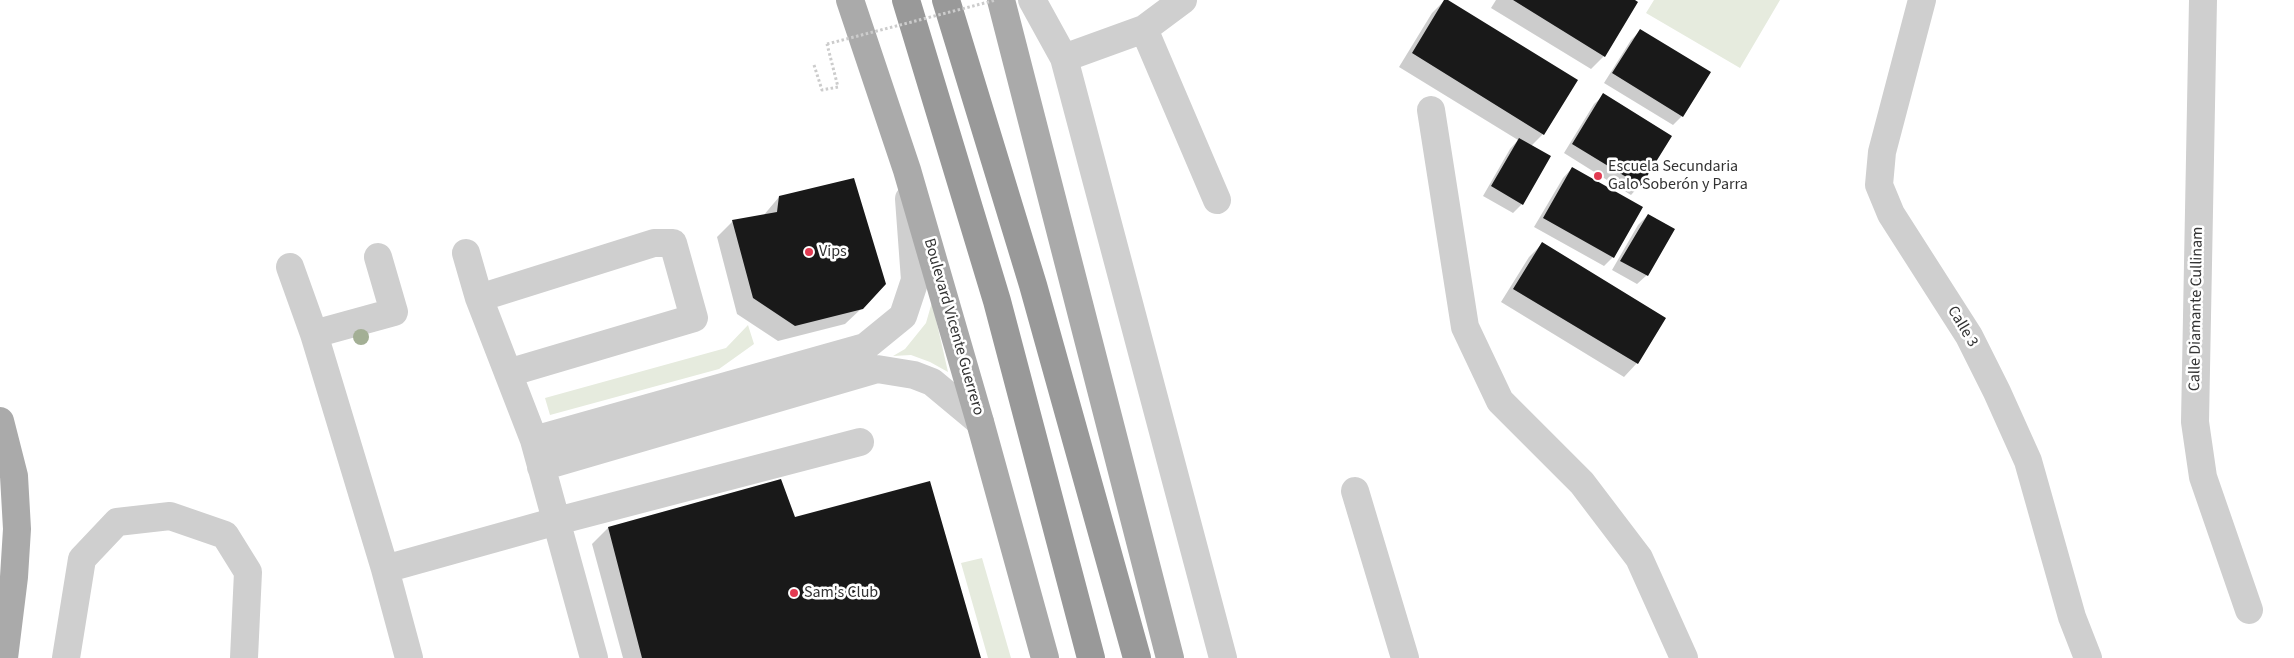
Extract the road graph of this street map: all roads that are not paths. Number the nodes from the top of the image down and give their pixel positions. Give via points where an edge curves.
1 (850, 0) edge
2 (906, 0) edge
3 (946, 0) edge
4 (1001, 0) edge
5 (1032, 0) edge
6 (1183, 0) edge
7 (1922, 0) edge
8 (2203, 0) edge
9 (1144, 29) junction
10 (1064, 58) junction
11 (1432, 110) dead end
12 (907, 170) junction
13 (1217, 200) dead end
14 (466, 253) dead end
15 (378, 257) dead end
16 (290, 267) dead end
17 (480, 298) junction
18 (314, 334) junction
19 (871, 358) junction
20 (508, 373) junction
21 (0, 421) edge
22 (980, 422) junction
23 (534, 440) junction
24 (860, 442) dead end
25 (541, 467) junction
26 (1355, 491) dead end
27 (557, 522) junction
28 (385, 569) junction
29 (2249, 610) dead end
30 (1079, 617) junction
31 (4, 658) edge
32 (66, 658) edge
33 (244, 658) edge
34 (409, 658) edge
35 (594, 658) edge
36 (1045, 658) edge
37 (1077, 658) edge
38 (1091, 658) edge
39 (1137, 658) edge
40 (1170, 658) edge
41 (1223, 658) edge
42 (1405, 658) edge
43 (1684, 658) edge
44 (2088, 658) edge

1 - 12 main road, Boulevard Vicente Guerrero
2 - 30 highway via 997,300
3 - 39 highway via 1033,285
4 - 40 main road
5 - 10 street
6 - 9 street
7 - 44 street, Calle 3 via 1882,152 1879,185 1891,214 1969,336 2028,461 2072,617
8 - 29 street, Calle Diamante Cullinam via 2195,422 2203,477
9 - 10 street
9 - 13 street
10 - 41 street
11 - 43 street via 1465,327 1500,400 1582,484 1639,558
12 - 19 street via 915,280 903,316
12 - 22 main road, Boulevard Vicente Guerrero
14 - 17 street
15 - 18 street via 394,312
16 - 18 street
17 - 20 street
17 - 20 street via 654,244 673,244 694,318
18 - 28 street
19 - 22 street via 932,382
19 - 23 street
19 - 25 street
20 - 23 street
21 - 31 main road via 14,476 17,529
22 - 36 main road, Boulevard Vicente Guerrero
23 - 25 street
24 - 27 street
25 - 27 street
26 - 42 street
27 - 28 street
27 - 35 street
28 - 34 street
30 - 37 highway
30 - 38 highway
32 - 33 street via 82,559 116,522 170,516 224,535 248,572

